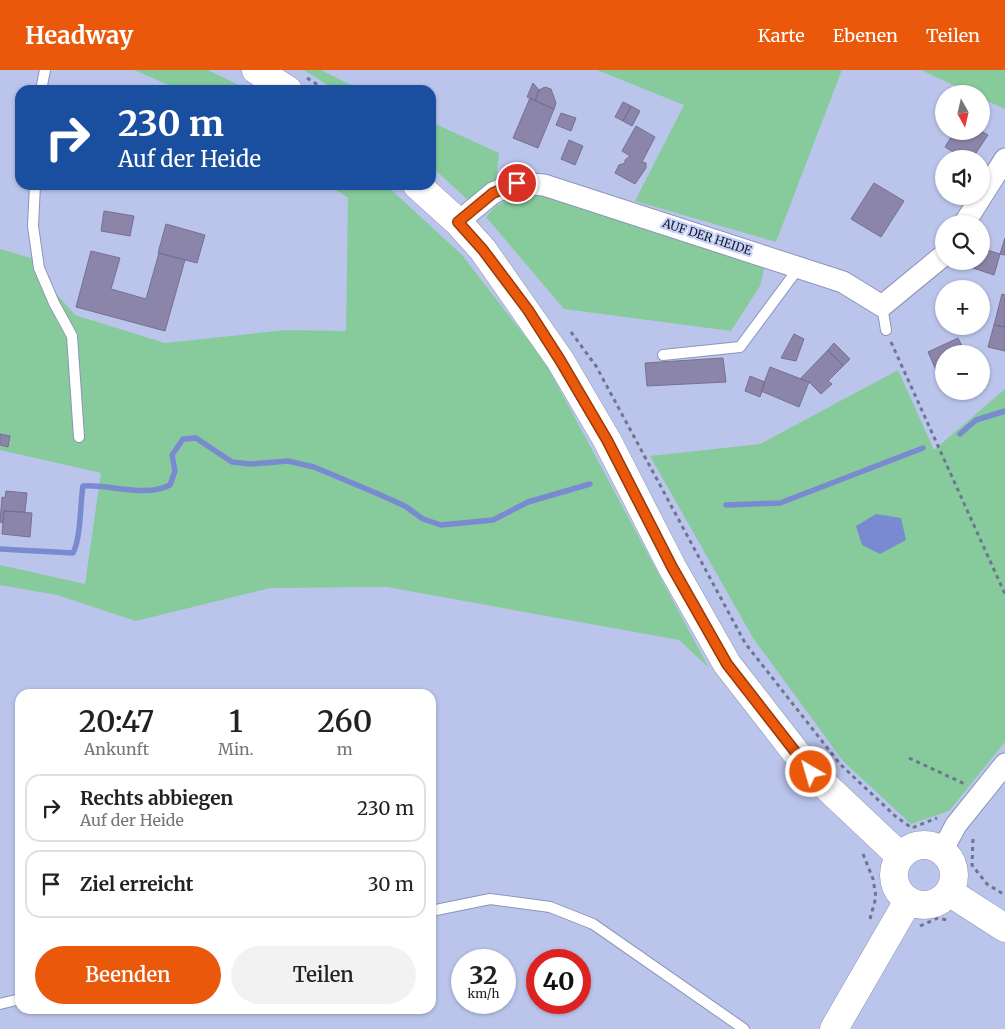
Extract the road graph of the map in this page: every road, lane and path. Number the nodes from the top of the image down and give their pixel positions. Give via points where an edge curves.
1 (45, 70) edge
2 (256, 70) edge
3 (42, 85) edge
4 (280, 85) edge
5 (1005, 159) edge
6 (35, 190) edge
7 (423, 190) edge
8 (970, 215) edge
9 (458, 222) junction
10 (935, 262) edge
11 (800, 266) junction
12 (882, 306) junction
13 (567, 326) dead end
14 (886, 330) joint
15 (663, 354) dead end
16 (79, 437) dead end
17 (1005, 594) edge
18 (908, 758) dead end
19 (1005, 764) edge
20 (982, 792) junction
21 (956, 825) junction
22 (886, 826) junction
23 (972, 841) dead end
24 (942, 851) junction
25 (900, 856) junction
26 (949, 892) junction
27 (1005, 895) edge
28 (908, 901) junction
29 (436, 910) edge
30 (1005, 928) edge
31 (893, 930) junction
32 (15, 1000) edge
33 (0, 1004) edge
34 (744, 1029) edge
35 (834, 1029) edge

1 - 3 lane
2 - 4 street
5 - 8 street
6 - 16 lane via 33,226 39,268 72,336
7 - 9 street
9 - 11 street, AUF DER HEIDE via 493,193 517,183 544,185
9 - 22 street via 528,310 560,360 607,440 672,567 727,664 811,772
10 - 12 street
11 - 12 street, AUF DER HEIDE via 843,282
11 - 15 lane via 740,347
12 - 14 lane
13 - 22 path via 596,366 745,643
14 - 17 path
18 - 20 path
19 - 20 street
20 - 21 street
21 - 22 path via 942,816 912,828
21 - 24 street
22 - 25 street
22 - 31 path via 862,853 876,897 869,919
23 - 27 path via 972,865 987,884
24 - 25 street via 920,845
24 - 26 street via 954,870 954,882
25 - 28 street via 894,868 894,881
26 - 28 street via 930,905
26 - 30 street
28 - 31 street
29 - 34 lane via 490,899 550,907 593,924
31 - 35 street
32 - 33 lane

